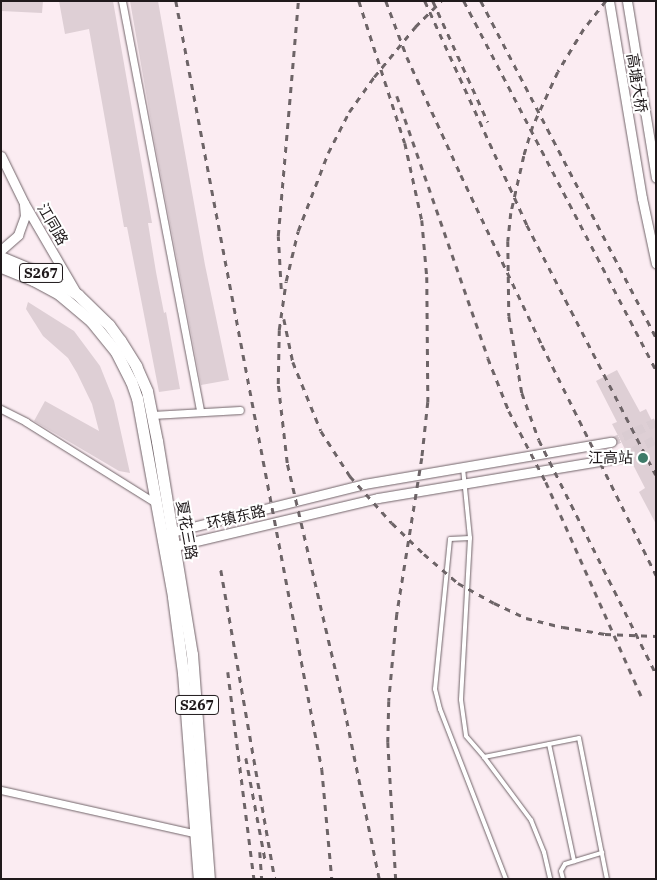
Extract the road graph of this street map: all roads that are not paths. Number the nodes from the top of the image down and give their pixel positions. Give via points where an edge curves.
1 (122, 1) edge
2 (609, 1) edge
3 (627, 1) edge
4 (1, 156) edge
5 (656, 178) edge
6 (24, 203) junction
7 (1, 250) edge
8 (1, 257) edge
9 (656, 264) edge
10 (1, 268) edge
11 (75, 300) junction
12 (1, 409) edge
13 (240, 410) dead end
14 (200, 411) junction
15 (152, 415) junction
16 (611, 442) tunnel mouth
17 (622, 458) tunnel mouth
18 (463, 468) junction
19 (465, 484) junction
20 (157, 505) junction
21 (172, 532) junction
22 (470, 538) junction
23 (164, 542) junction
24 (175, 546) junction
25 (549, 744) junction
26 (484, 757) junction
27 (1, 790) edge
28 (202, 835) junction
29 (602, 853) junction
30 (574, 861) junction
31 (199, 879) edge
32 (209, 879) edge
33 (506, 879) edge
34 (550, 879) edge
35 (563, 879) edge
36 (607, 879) edge

1 - 14 street
2 - 9 street, 高塘大桥
3 - 5 street, 高塘大桥
4 - 6 street, 江同路
6 - 7 street via 25,216 18,235
6 - 11 street, 江同路
8 - 11 main road, 夏花三路 / S267 via 51,278
10 - 11 main road, 夏花三路 / S267
11 - 15 main road, 夏花三路 / S267 via 109,325 129,353 143,382
11 - 20 main road, 夏花三路 / S267 via 107,338 131,380 141,414
12 - 20 street
13 - 14 street
14 - 15 street
15 - 21 main road, 夏花三路 / S267
16 - 18 street, 环镇东路
17 - 19 street, 环镇东路
18 - 19 lane
18 - 21 street, 环镇东路 via 364,484
19 - 22 lane
19 - 24 street, 环镇东路 via 378,498
20 - 23 main road, 夏花三路 / S267
21 - 23 street
21 - 24 main road, 夏花三路 / S267
22 - 26 lane via 461,700 466,736
22 - 33 lane via 450,539 435,689
23 - 24 street
23 - 28 main road, 夏花三路 / S267
24 - 28 main road, 夏花三路 / S267 via 193,668
25 - 26 lane
25 - 29 lane via 579,738
25 - 30 lane
26 - 34 lane via 530,820 544,852
27 - 28 street
28 - 31 main road, 夏花三路 / S267
28 - 32 main road, 夏花三路 / S267
29 - 30 lane
29 - 36 lane
30 - 35 lane via 565,864 561,871

